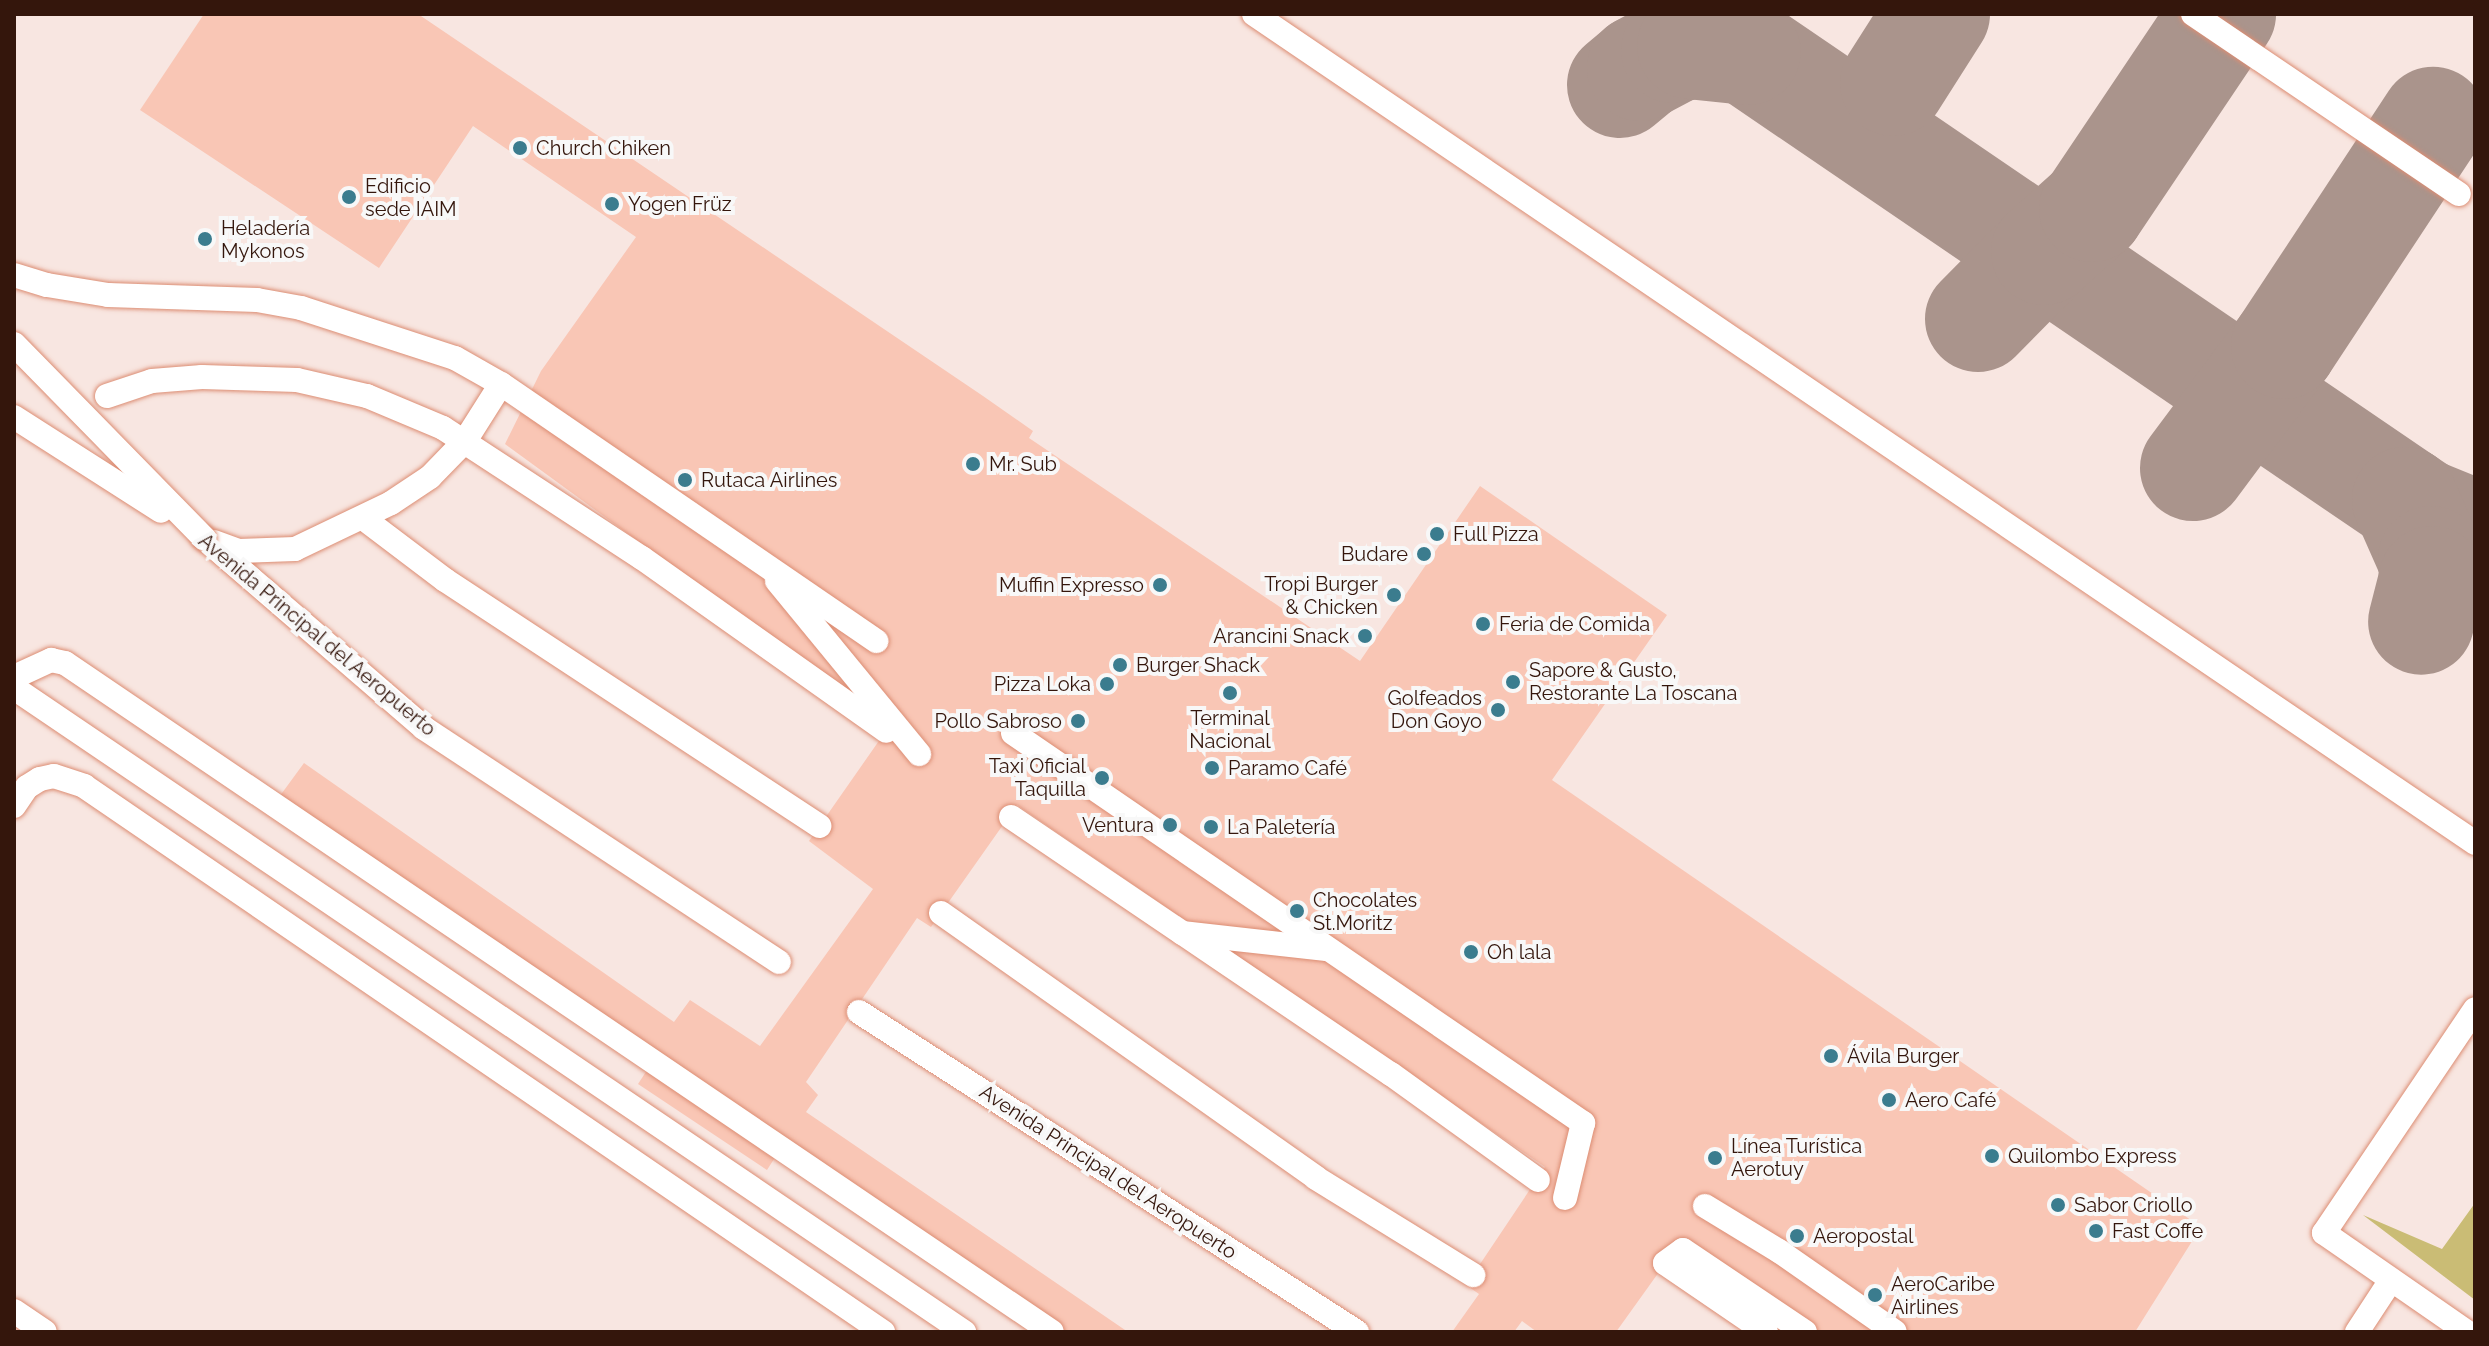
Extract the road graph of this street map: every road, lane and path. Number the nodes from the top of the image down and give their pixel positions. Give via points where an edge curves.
1 (1254, 14) edge
2 (2193, 14) edge
3 (2459, 194) dead end
4 (14, 275) edge
5 (14, 344) edge
6 (501, 384) junction
7 (107, 396) dead end
8 (14, 417) edge
9 (465, 441) junction
10 (363, 518) junction
11 (204, 538) junction
12 (758, 557) junction
13 (877, 641) dead end
14 (14, 677) edge
15 (14, 688) edge
16 (886, 731) dead end
17 (1013, 733) dead end
18 (919, 754) dead end
19 (14, 806) edge
20 (1011, 817) dead end
21 (819, 826) dead end
22 (2475, 843) edge
23 (941, 913) dead end
24 (1178, 932) junction
25 (1327, 949) junction
26 (779, 962) dead end
27 (2475, 1009) edge
28 (859, 1012) dead end
29 (1538, 1180) dead end
30 (1565, 1198) dead end
31 (1705, 1206) dead end
32 (1473, 1275) dead end
33 (2391, 1280) junction
34 (14, 1311) edge
35 (45, 1332) edge
36 (883, 1332) edge
37 (964, 1332) edge
38 (1052, 1332) edge
39 (1357, 1332) edge
40 (1766, 1332) edge
41 (1805, 1332) edge
42 (1895, 1332) edge
43 (2357, 1332) edge
44 (2467, 1332) edge

1 - 22 lane
2 - 3 lane
4 - 6 lane via 108,295 257,300 301,308 455,358
5 - 11 lane, bridge
6 - 9 lane
6 - 12 lane
7 - 9 lane via 152,381 297,380 367,396
8 - 11 lane, Avenida Principal del Aeropuerto, bridge
9 - 10 lane via 430,477
9 - 16 lane via 642,558
10 - 11 lane via 295,549 239,551
10 - 21 lane via 445,580
11 - 26 lane, Avenida Principal del Aeropuerto via 424,728
12 - 13 lane
12 - 18 lane
14 - 38 lane via 51,660 65,663
15 - 37 lane
17 - 25 lane
19 - 36 lane via 40,779 54,776 84,786
20 - 24 lane
23 - 32 lane via 1316,1178
24 - 25 lane
24 - 29 lane
25 - 30 lane via 1583,1123
27 - 33 lane via 2324,1233
28 - 39 lane, Avenida Principal del Aeropuerto
31 - 42 lane
33 - 43 lane
33 - 44 lane
34 - 35 lane
40 - 41 lane via 1665,1263 1683,1250

